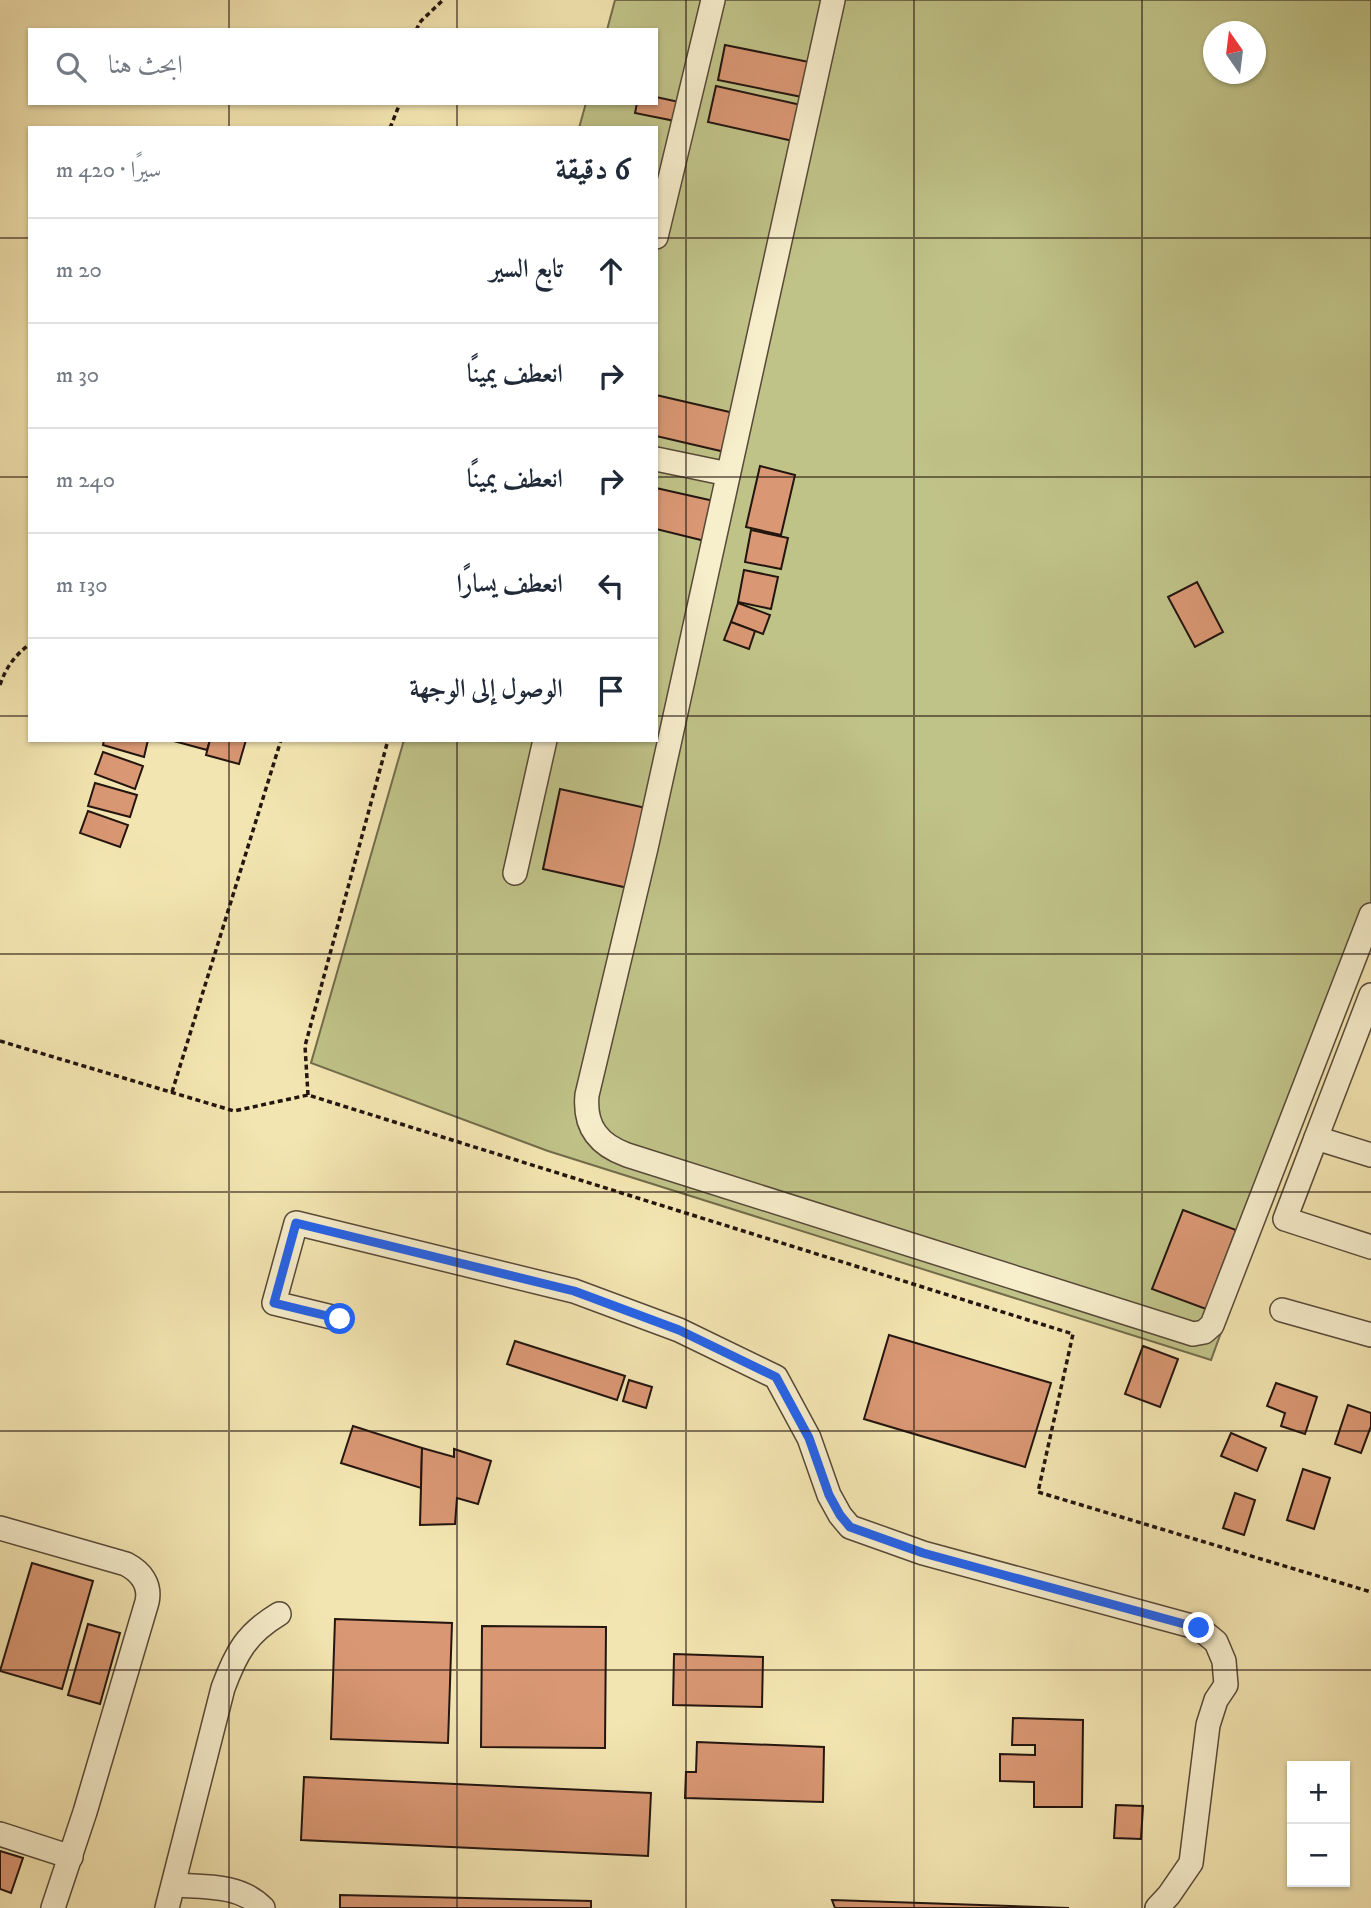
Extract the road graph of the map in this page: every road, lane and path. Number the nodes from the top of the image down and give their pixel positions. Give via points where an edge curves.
1 (443, 0) edge
2 (713, 0) edge
3 (833, 0) edge
4 (417, 28) edge
5 (399, 105) edge
6 (391, 126) edge
7 (658, 229) edge
8 (658, 459) edge
9 (728, 474) junction
10 (28, 645) edge
11 (0, 685) edge
12 (280, 742) edge
13 (387, 742) edge
14 (545, 742) edge
15 (515, 873) dead end
16 (1371, 915) edge
17 (1371, 995) edge
18 (0, 1041) edge
19 (172, 1093) junction
20 (308, 1095) junction
21 (1316, 1138) junction
22 (1371, 1156) edge
23 (1371, 1247) edge
24 (1282, 1310) dead end
25 (340, 1319) dead end
26 (1371, 1335) edge
27 (0, 1528) edge
28 (1371, 1592) edge
29 (279, 1614) dead end
30 (0, 1835) edge
31 (71, 1857) junction
32 (174, 1885) junction
33 (53, 1908) edge
34 (167, 1908) edge
35 (263, 1908) edge
36 (1157, 1908) edge

1 - 4 path
2 - 7 street
3 - 9 street
5 - 6 path
8 - 9 street
9 - 16 street via 587,1095 592,1127 610,1149 1193,1334 1204,1332 1212,1325
10 - 11 path via 5,671
12 - 19 path
13 - 20 path via 305,1046
14 - 15 street
17 - 21 street
18 - 19 path
19 - 20 path via 234,1111
20 - 28 path via 1073,1334 1038,1492
21 - 22 street
21 - 23 street via 1285,1219
24 - 26 street
25 - 36 street via 274,1303 296,1223 574,1291 679,1330 776,1377 809,1438 829,1495 850,1527 923,1553 1199,1628 1216,1642 1226,1685 1208,1725 1191,1863
27 - 31 street via 126,1564 148,1587
29 - 32 street via 259,1626 234,1657
30 - 31 street
31 - 33 street
32 - 34 street
32 - 35 street via 228,1889

